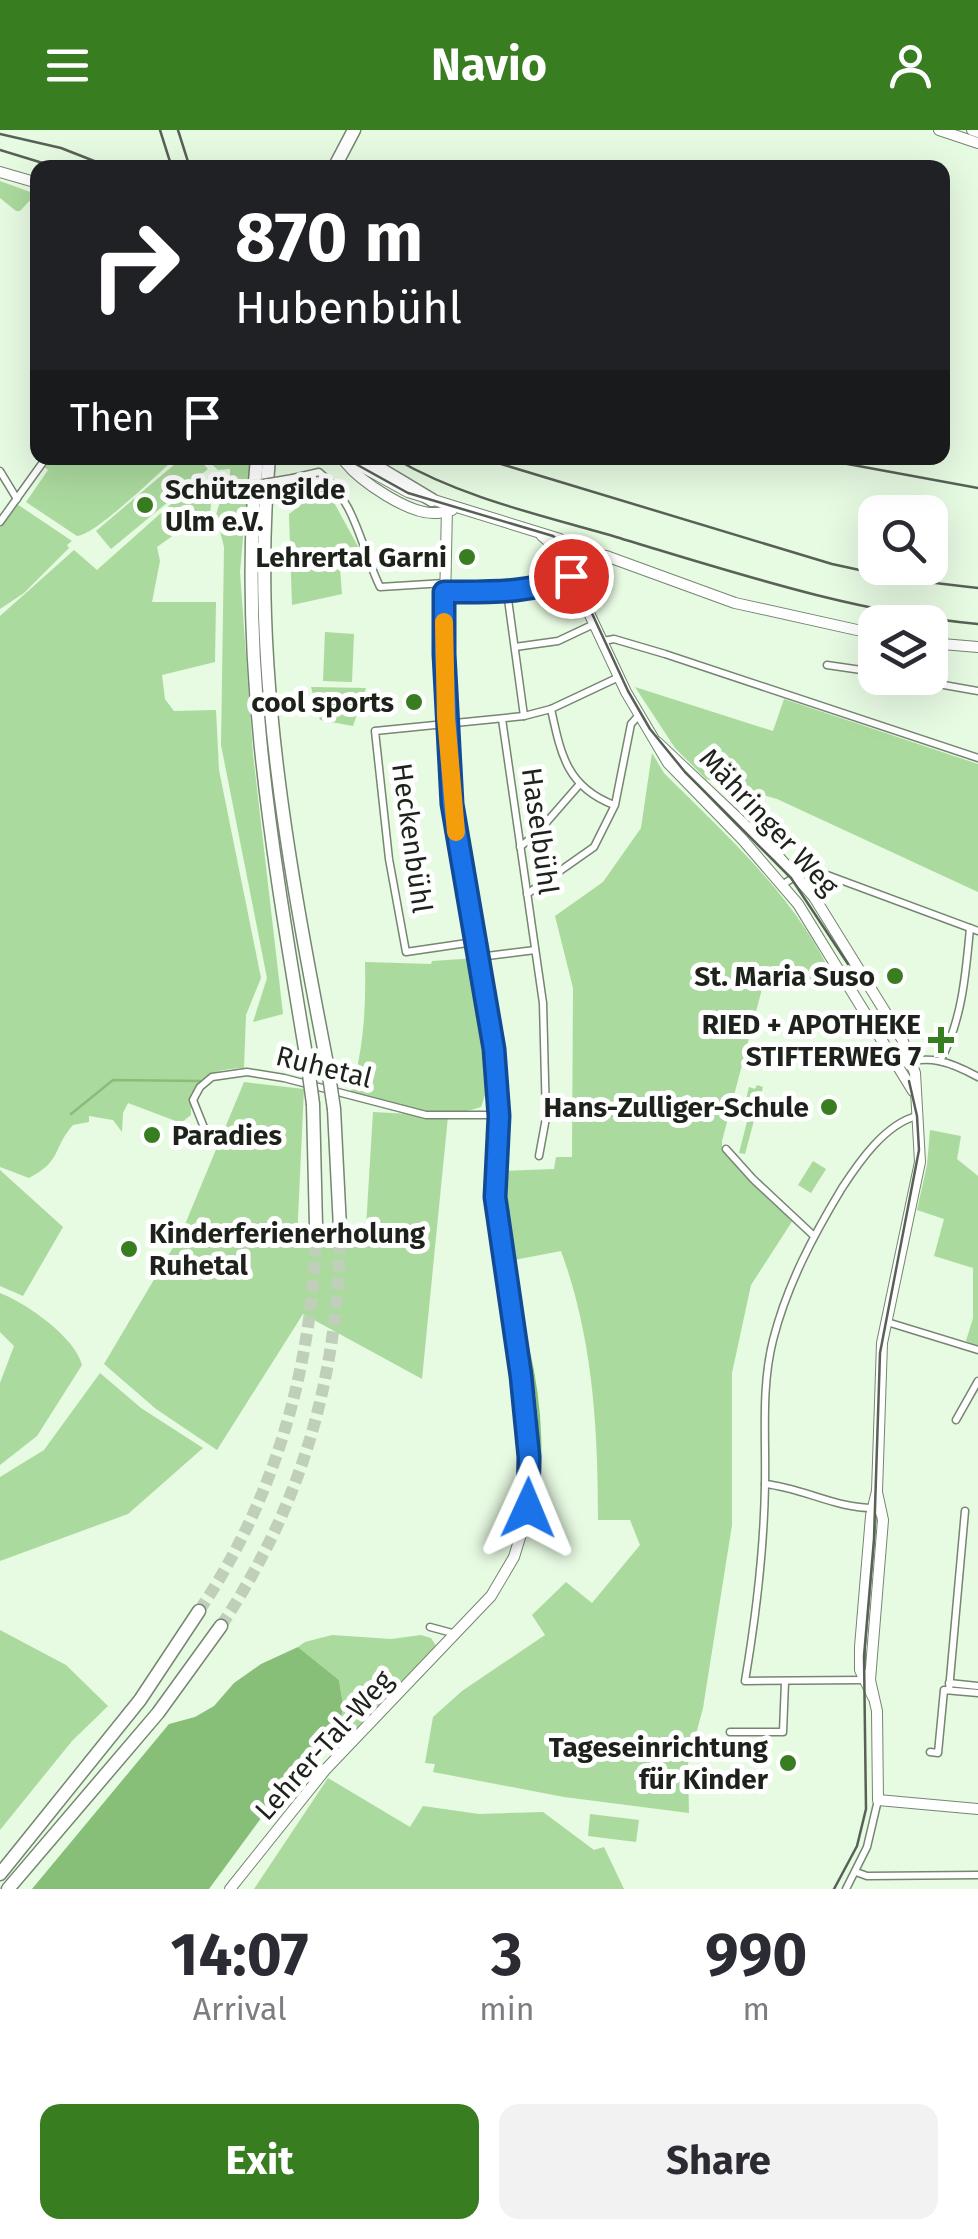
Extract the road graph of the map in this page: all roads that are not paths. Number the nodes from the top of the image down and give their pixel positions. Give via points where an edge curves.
1 (354, 130) edge
2 (939, 130) edge
3 (971, 133) edge
4 (978, 143) edge
5 (339, 160) edge
6 (0, 172) edge
7 (30, 181) edge
8 (41, 465) edge
9 (257, 465) edge
10 (269, 465) edge
11 (349, 465) edge
12 (356, 465) edge
13 (374, 465) edge
14 (0, 471) edge
15 (224, 491) dead end
16 (17, 499) junction
17 (432, 500) junction
18 (447, 508) junction
19 (0, 522) edge
20 (568, 559) junction
21 (571, 576) junction
22 (444, 588) junction
23 (507, 592) junction
24 (589, 611) junction
25 (595, 624) junction
26 (858, 630) edge
27 (603, 641) junction
28 (948, 644) edge
29 (978, 647) edge
30 (515, 648) junction
31 (827, 666) dead end
32 (858, 670) edge
33 (619, 677) junction
34 (948, 686) edge
35 (978, 691) edge
36 (551, 708) junction
37 (639, 715) junction
38 (524, 716) junction
39 (502, 718) junction
40 (446, 724) junction
41 (658, 742) junction
42 (978, 758) edge
43 (579, 785) junction
44 (615, 806) junction
45 (520, 847) junction
46 (796, 875) junction
47 (782, 885) junction
48 (527, 894) junction
49 (974, 930) edge
50 (474, 942) junction
51 (535, 950) junction
52 (479, 956) junction
53 (912, 1060) junction
54 (940, 1061) junction
55 (898, 1066) junction
56 (978, 1077) edge
57 (916, 1098) junction
58 (499, 1116) junction
59 (918, 1116) junction
60 (209, 1140) dead end
61 (726, 1149) dead end
62 (540, 1156) dead end
63 (316, 1226) tunnel mouth
64 (340, 1228) tunnel mouth
65 (814, 1236) junction
66 (886, 1322) junction
67 (978, 1350) edge
68 (978, 1380) edge
69 (956, 1420) dead end
70 (765, 1484) junction
71 (877, 1509) junction
72 (965, 1511) dead end
73 (199, 1611) tunnel mouth
74 (221, 1626) tunnel mouth
75 (430, 1627) dead end
76 (457, 1635) junction
77 (867, 1680) junction
78 (784, 1682) junction
79 (947, 1688) junction
80 (978, 1689) edge
81 (730, 1732) dead end
82 (930, 1752) dead end
83 (878, 1800) junction
84 (978, 1809) edge
85 (856, 1872) junction
86 (0, 1874) edge
87 (978, 1875) edge
88 (8, 1889) edge
89 (230, 1889) edge
90 (846, 1889) edge

1 - 5 highway
2 - 3 street
3 - 4 street
6 - 7 street
8 - 16 street
9 - 63 highway, bridge via 252,569 259,735 308,1067
10 - 64 highway, bridge via 265,568 273,732 334,1109
11 - 18 street via 385,494 427,512
12 - 17 street
13 - 17 highway
14 - 16 street
15 - 22 street, bridge via 319,472 344,500 380,587
16 - 19 street
17 - 18 street
18 - 20 street via 564,542
18 - 22 street, Lehrer-Tal-Weg
20 - 21 street, Mähringer Weg
20 - 24 street, Mähringer Weg
20 - 26 street via 606,556 735,603
21 - 23 street
21 - 24 street, Mähringer Weg
22 - 23 street
22 - 40 street, Lehrer-Tal-Weg
23 - 30 street
24 - 25 street, Mähringer Weg
25 - 27 street, Mähringer Weg
25 - 30 street
27 - 33 street, Mähringer Weg
27 - 42 street via 665,654
28 - 29 street
30 - 38 street
31 - 32 street
33 - 36 street
33 - 37 street, Mähringer Weg
34 - 35 street
36 - 38 street
36 - 43 street via 558,744
37 - 41 street, Mähringer Weg
37 - 44 street via 632,721
38 - 39 street
39 - 40 street
39 - 45 street, Haselbühl
40 - 50 street, Lehrer-Tal-Weg
40 - 50 street, Heckenbühl via 375,730 389,859 406,952
41 - 46 street, Mähringer Weg
41 - 47 street, Mähringer Weg via 672,770
43 - 44 street
43 - 45 street
44 - 48 street via 594,847
45 - 48 street, Haselbühl
46 - 47 street
46 - 49 street via 822,873
46 - 53 street, Mähringer Weg
47 - 55 street, Mähringer Weg
48 - 51 street, Haselbühl
49 - 54 street via 951,1039
50 - 52 street, Lehrer-Tal-Weg
51 - 52 street
51 - 62 street, Haselbühl via 546,1118
52 - 58 street, Lehrer-Tal-Weg
53 - 54 street
53 - 55 street
53 - 57 street, Mähringer Weg
54 - 56 street
55 - 57 street, Mähringer Weg
57 - 59 street, Mähringer Weg
58 - 60 street, Ruhetal via 426,1115 284,1078 230,1072 205,1081 194,1100
58 - 76 street, Lehrer-Tal-Weg via 495,1197 521,1376 528,1508 504,1578
59 - 65 street via 897,1124 866,1155
59 - 66 street, Mähringer Weg via 916,1185
61 - 65 street
65 - 70 street via 772,1344 763,1410
66 - 67 street
66 - 71 street, Mähringer Weg
68 - 69 street
70 - 71 street via 844,1507
70 - 78 street via 744,1681
71 - 77 street, Mähringer Weg
72 - 79 street
73 - 86 highway via 140,1700
74 - 88 highway via 158,1713
75 - 76 street
76 - 89 street, Lehrer-Tal-Weg via 326,1769
77 - 78 street
77 - 83 street, Mähringer Weg via 877,1708
78 - 81 street via 784,1732
79 - 80 street
79 - 82 street via 938,1753
83 - 84 street
83 - 85 street, Mähringer Weg
85 - 87 street
85 - 90 street, Mähringer Weg

